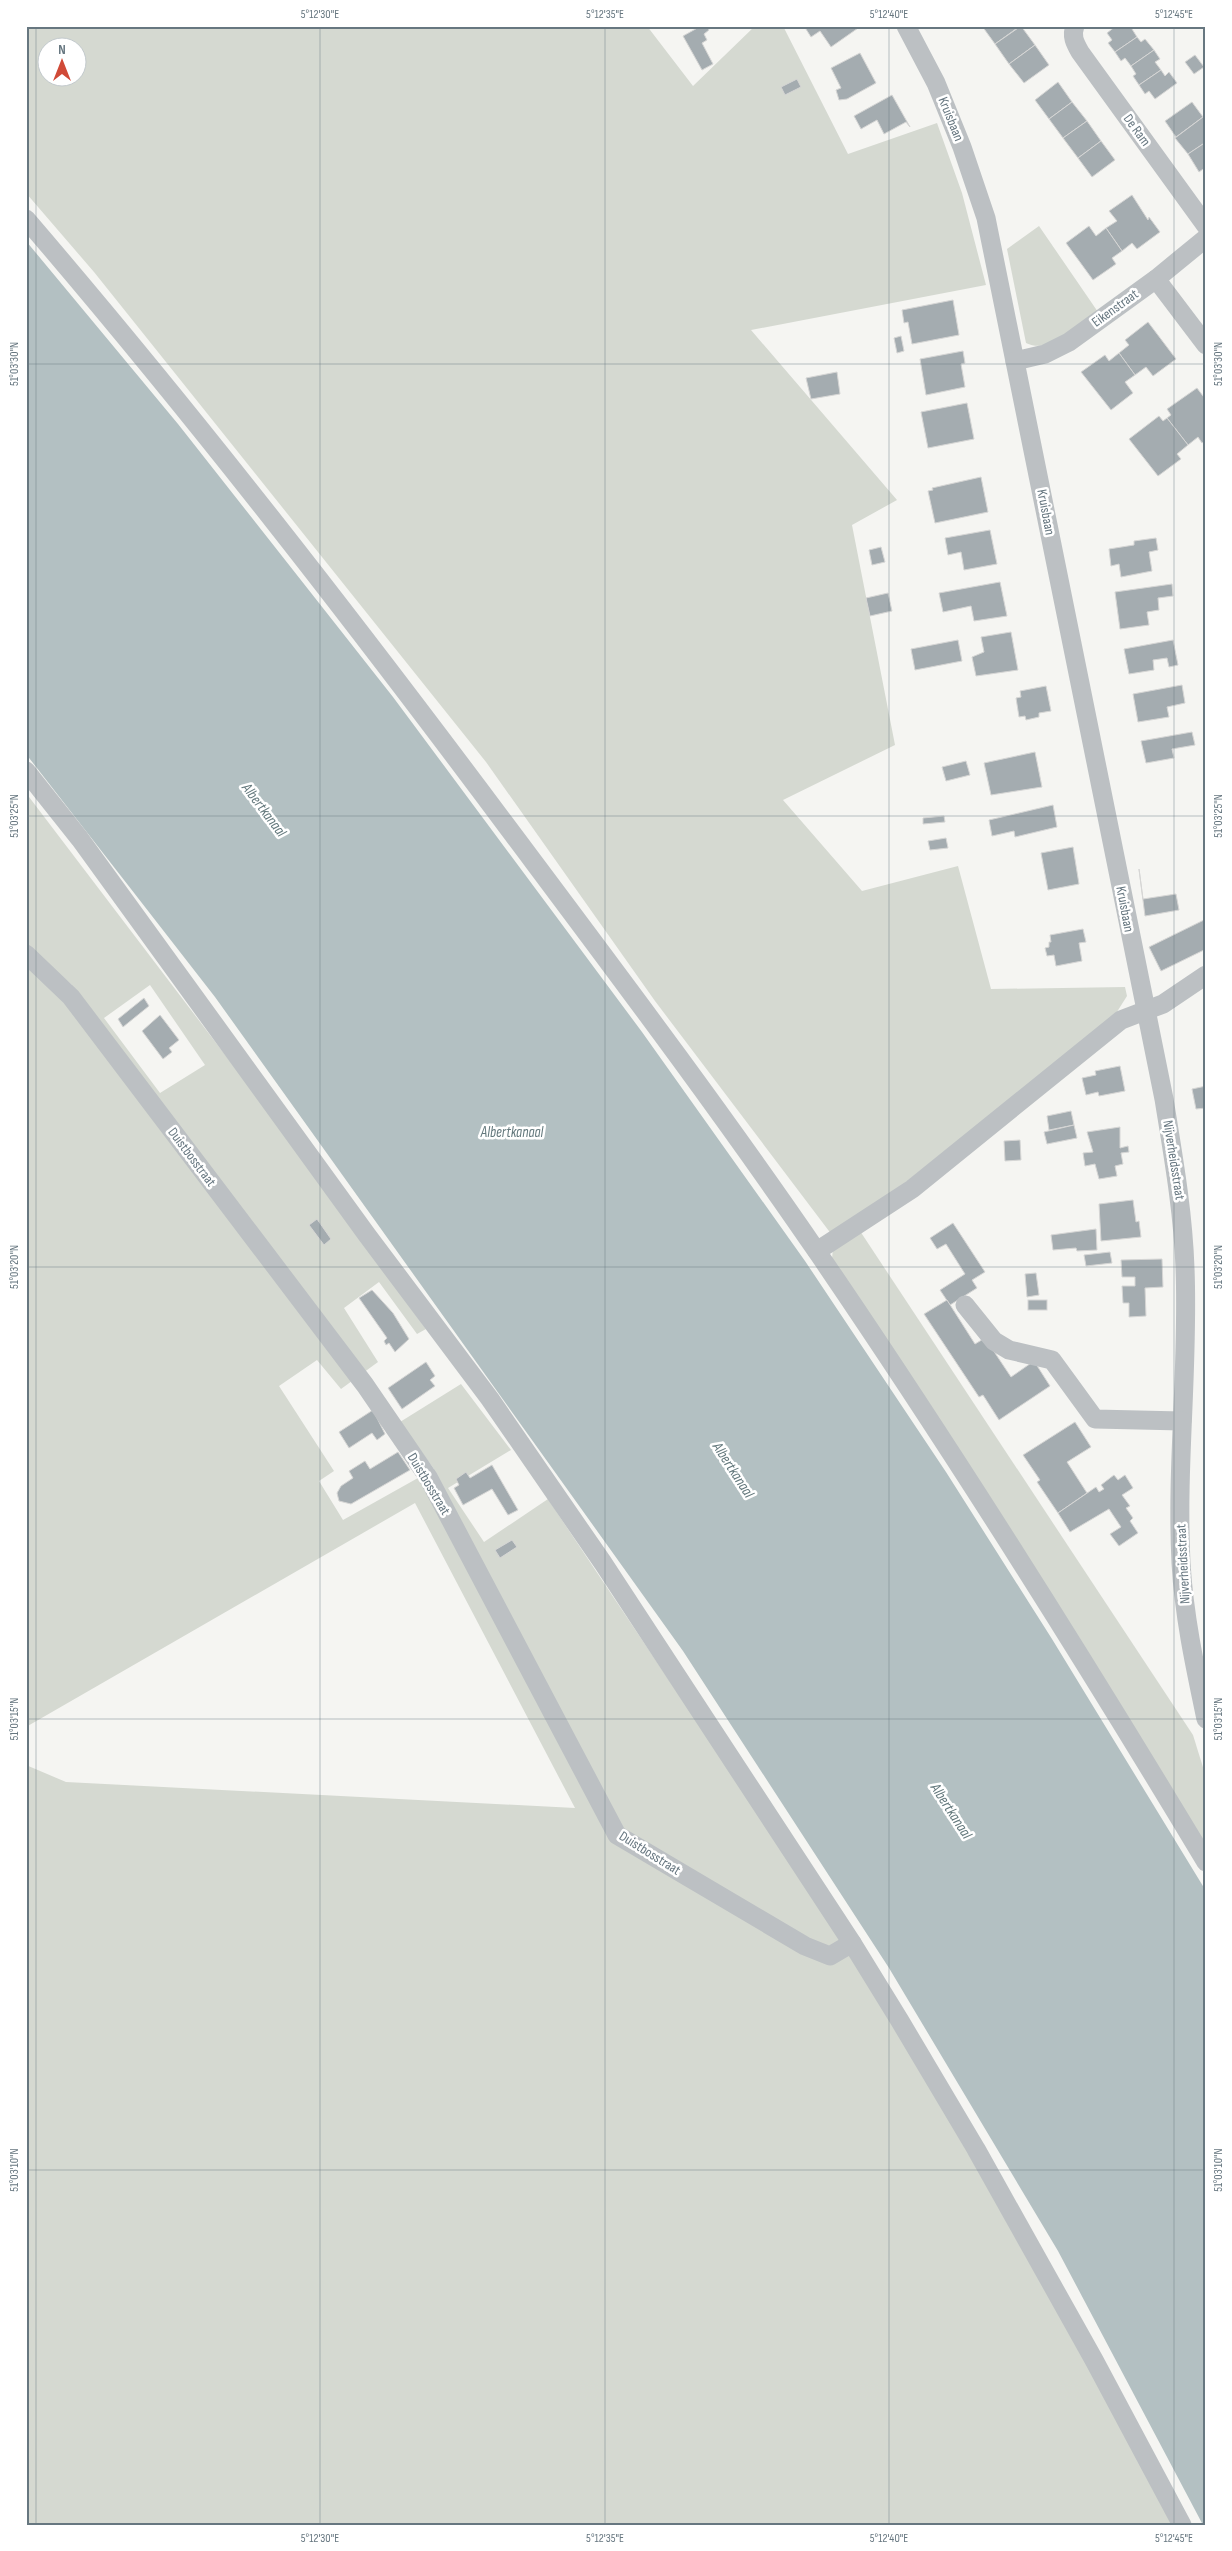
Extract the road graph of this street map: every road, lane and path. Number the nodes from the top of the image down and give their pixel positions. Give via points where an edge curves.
1 (906, 26) edge
2 (1070, 28) edge
3 (26, 219) edge
4 (1206, 226) edge
5 (1206, 238) edge
6 (1156, 279) junction
7 (1206, 345) edge
8 (1015, 361) junction
9 (26, 772) edge
10 (26, 954) edge
11 (1206, 975) edge
12 (1145, 1010) junction
13 (817, 1252) junction
14 (965, 1305) dead end
15 (1182, 1420) junction
16 (1206, 1719) edge
17 (1206, 1862) edge
18 (852, 1943) junction
19 (1182, 2525) edge

1 - 8 street, Kruisbaan via 936,83 986,218
2 - 4 street, De Ram via 1080,52
3 - 13 street via 191,417 404,687 653,1022
5 - 6 street, Eikenstraat
6 - 7 street
6 - 8 street, Eikenstraat via 1069,342 1044,354
8 - 12 street, Kruisbaan
9 - 18 street via 80,839 490,1399 603,1563
10 - 18 street, Duistbosstraat via 71,997 365,1385 428,1477 617,1835 805,1946 830,1956
11 - 12 street via 1163,1004
12 - 13 street via 1121,1020 912,1189
12 - 15 street, Nijverheidsstraat via 1182,1207 1185,1270
13 - 17 street via 965,1474
14 - 15 street via 994,1341 1010,1350 1052,1360 1095,1419
15 - 16 street, Nijverheidsstraat via 1182,1581
18 - 19 street via 976,2149

